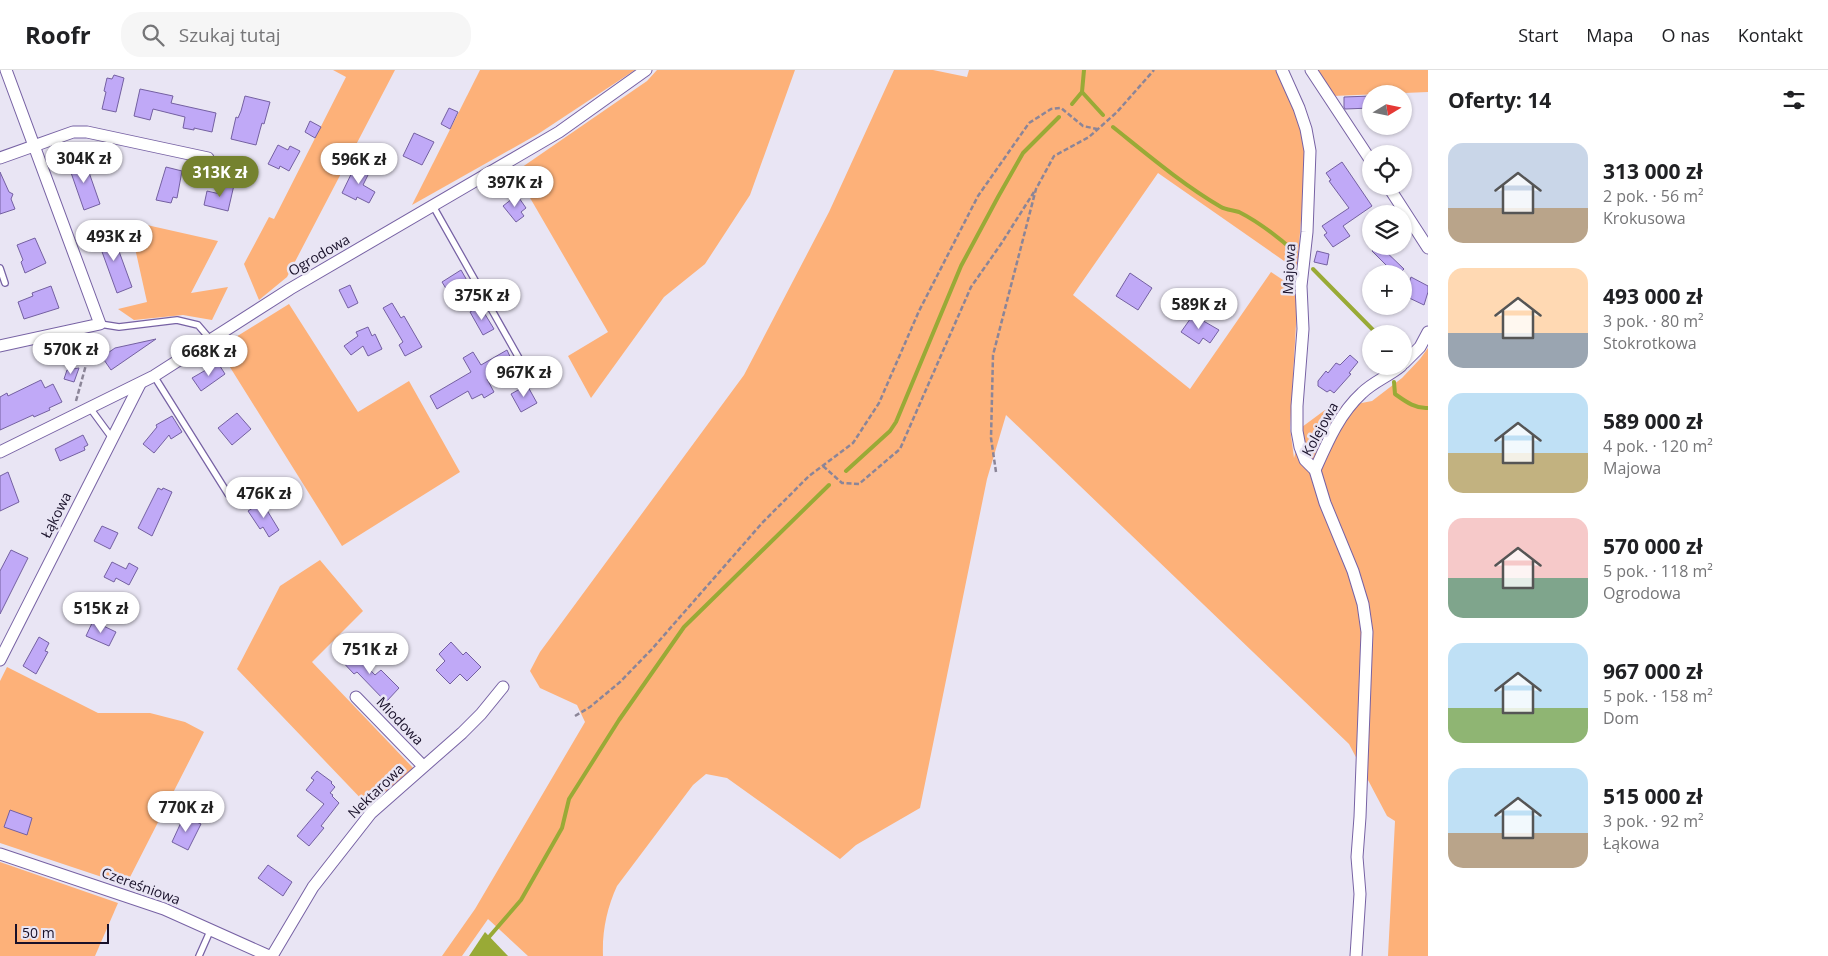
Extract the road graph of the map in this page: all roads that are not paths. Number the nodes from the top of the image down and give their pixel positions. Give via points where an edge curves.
1 (6, 70) edge
2 (646, 70) edge
3 (1282, 70) edge
4 (1311, 70) edge
5 (34, 145) junction
6 (1362, 147) edge
7 (0, 158) edge
8 (208, 158) dead end
9 (1394, 195) edge
10 (434, 206) junction
11 (1428, 248) edge
12 (0, 268) edge
13 (5, 283) dead end
14 (99, 324) junction
15 (1428, 332) edge
16 (210, 339) junction
17 (0, 346) edge
18 (1412, 355) edge
19 (524, 366) dead end
20 (1387, 375) edge
21 (154, 376) junction
22 (140, 384) junction
23 (90, 408) junction
24 (112, 438) junction
25 (0, 452) edge
26 (1315, 470) junction
27 (228, 494) dead end
28 (0, 660) edge
29 (503, 687) dead end
30 (356, 697) dead end
31 (423, 766) junction
32 (0, 854) edge
33 (211, 929) junction
34 (199, 956) edge
35 (270, 956) edge
36 (1356, 956) edge

1 - 5 street
2 - 10 street, Ogrodowa via 559,132
3 - 26 street, Majowa via 1299,108 1310,151 1297,431 1305,460
4 - 6 street
5 - 7 street
5 - 8 street via 72,132 87,132
5 - 14 street
9 - 11 street
10 - 16 street, Ogrodowa
10 - 19 lane
12 - 13 lane
14 - 16 lane via 127,327 177,320 198,325
14 - 17 street
15 - 18 street
16 - 21 street, Ogrodowa
20 - 26 street, Kolejowa via 1349,406 1332,432
21 - 22 street, Ogrodowa
21 - 27 lane
22 - 23 street, Ogrodowa
22 - 24 street, Łąkowa
23 - 24 lane
23 - 25 street, Ogrodowa
24 - 28 street, Łąkowa
26 - 36 street, Majowa via 1353,571 1367,632
29 - 31 street, Nektarowa via 462,733
30 - 31 street, Miodowa
31 - 35 street, Nektarowa via 371,813 313,887
32 - 33 street, Czereśniowa
33 - 34 lane
33 - 35 street, Czereśniowa

